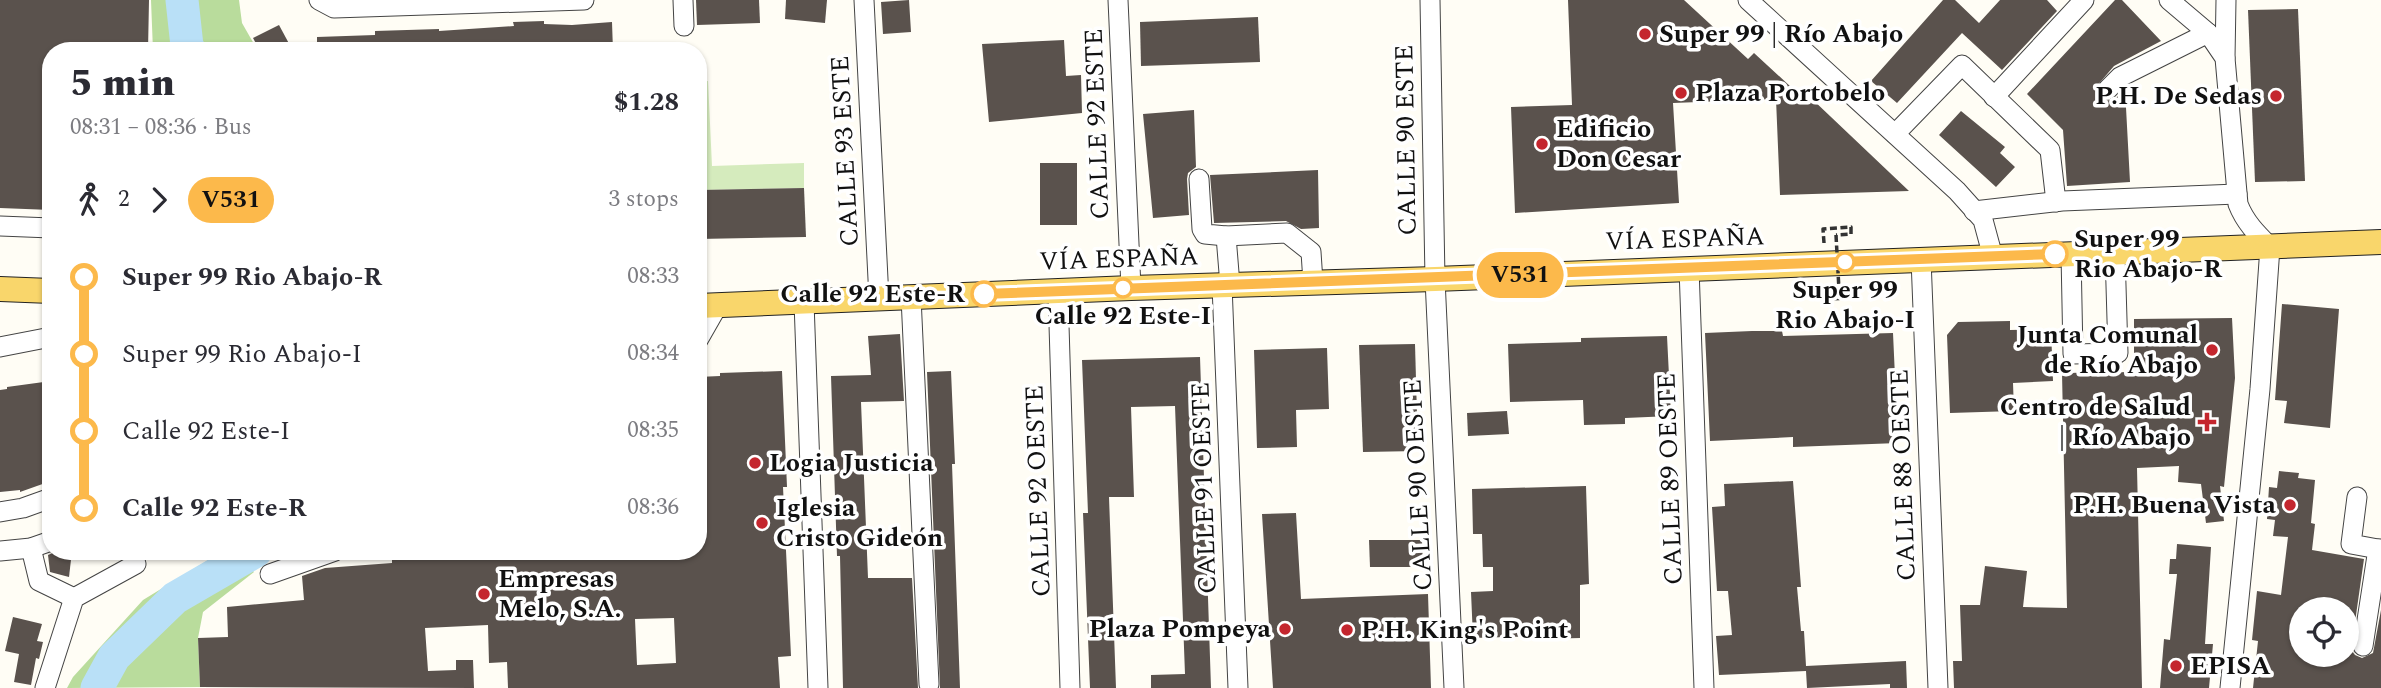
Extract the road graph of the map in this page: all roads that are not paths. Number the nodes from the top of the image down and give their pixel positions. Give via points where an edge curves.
1 (584, 0) edge
2 (683, 0) edge
3 (864, 0) edge
4 (1118, 0) edge
5 (1430, 0) edge
6 (1748, 0) edge
7 (2084, 0) edge
8 (2169, 0) edge
9 (2226, 0) edge
10 (320, 1) edge
11 (684, 26) dead end
12 (2208, 33) junction
13 (2225, 58) junction
14 (2108, 89) dead end
15 (1994, 97) junction
16 (1895, 134) junction
17 (1199, 179) dead end
18 (2237, 194) junction
19 (2056, 202) junction
20 (1974, 211) junction
21 (0, 226) edge
22 (42, 228) edge
23 (1226, 236) junction
24 (2381, 242) edge
25 (2270, 247) junction
26 (2115, 252) junction
27 (2071, 254) junction
28 (1993, 257) junction
29 (1921, 259) junction
30 (1689, 268) junction
31 (1434, 279) junction
32 (1313, 282) junction
33 (1226, 285) junction
34 (1131, 288) junction
35 (0, 289) edge
36 (42, 291) edge
37 (1058, 292) junction
38 (911, 297) junction
39 (879, 299) junction
40 (804, 302) junction
41 (708, 306) edge
42 (42, 339) edge
43 (0, 347) edge
44 (2357, 497) dead end
45 (42, 501) edge
46 (0, 512) edge
47 (42, 544) edge
48 (31, 548) junction
49 (2380, 549) edge
50 (0, 551) edge
51 (134, 560) edge
52 (310, 560) edge
53 (270, 574) dead end
54 (74, 598) junction
55 (2363, 646) dead end
56 (929, 684) dead end
57 (46, 688) edge
58 (818, 688) edge
59 (1070, 688) edge
60 (1238, 688) edge
61 (1454, 688) edge
62 (1704, 688) edge
63 (1937, 688) edge
64 (2230, 688) edge

1 - 10 street via 334,8
2 - 11 street
3 - 39 street, CALLE 93 ESTE
4 - 34 street, CALLE 92 ESTE
5 - 31 street, CALLE 90 ESTE
6 - 16 street
7 - 15 street
8 - 12 street
9 - 13 street
12 - 13 street
12 - 14 street via 2120,77
13 - 18 street
15 - 16 street via 1962,65
15 - 19 street via 2050,150
16 - 20 street
17 - 23 street via 1202,229 1210,235
18 - 19 street
18 - 25 street via 2243,217
19 - 20 street
20 - 28 street via 1983,220
21 - 22 street
23 - 32 street via 1287,233 1311,252
23 - 33 street, CALLE 91 OESTE
24 - 25 main road, VÍA ESPAÑA
25 - 26 main road, VÍA ESPAÑA
25 - 64 street
26 - 27 main road, VÍA ESPAÑA
26 - 27 street via 2118,353 2073,355
27 - 28 main road, VÍA ESPAÑA
28 - 29 main road, VÍA ESPAÑA
29 - 30 main road, VÍA ESPAÑA
29 - 63 street, CALLE 88 OESTE
30 - 31 main road, VÍA ESPAÑA
30 - 62 street, CALLE 89 OESTE
31 - 32 main road, VÍA ESPAÑA
31 - 61 street, CALLE 90 OESTE
32 - 33 main road, VÍA ESPAÑA
33 - 34 main road, VÍA ESPAÑA
33 - 60 street, CALLE 91 OESTE
34 - 37 main road, VÍA ESPAÑA
35 - 36 main road
37 - 38 main road, VÍA ESPAÑA
37 - 59 street, CALLE 92 OESTE
38 - 39 main road, VÍA ESPAÑA
38 - 56 street
39 - 40 main road, VÍA ESPAÑA
40 - 41 main road, VÍA ESPAÑA
40 - 58 street
42 - 43 street
44 - 49 street via 2351,544
45 - 46 street
47 - 48 street
48 - 50 street
48 - 54 street via 39,581
49 - 55 street
51 - 54 street via 136,564
52 - 53 street
54 - 57 street

